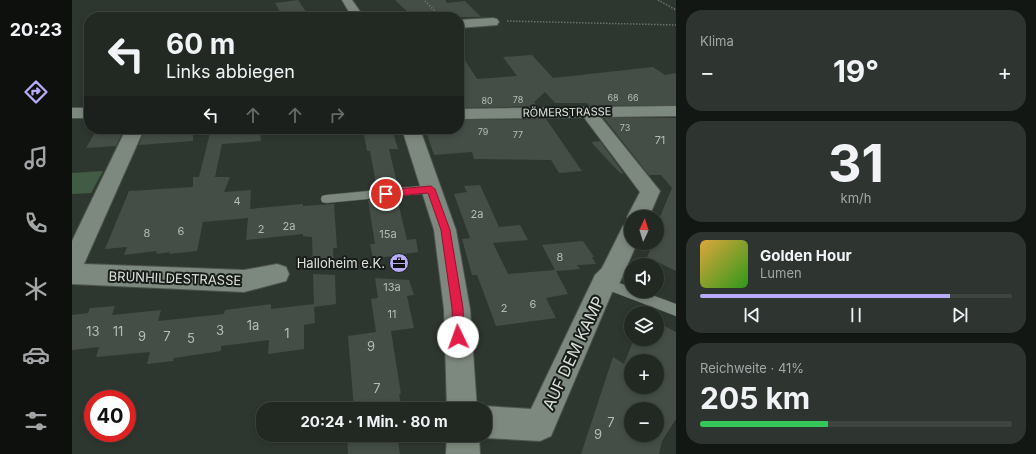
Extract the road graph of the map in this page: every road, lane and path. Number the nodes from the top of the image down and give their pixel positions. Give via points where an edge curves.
1 (347, 0) edge
2 (658, 0) edge
3 (425, 1) edge
4 (676, 10) edge
5 (355, 12) edge
6 (436, 12) edge
7 (493, 22) joint
8 (464, 24) edge
9 (676, 25) edge
10 (676, 111) edge
11 (588, 112) junction
12 (72, 113) edge
13 (84, 114) edge
14 (464, 114) edge
15 (133, 134) edge
16 (413, 134) edge
17 (431, 189) junction
18 (326, 199) dead end
19 (641, 210) edge
20 (624, 247) edge
21 (72, 265) edge
22 (72, 274) edge
23 (277, 274) dead end
24 (604, 283) junction
25 (676, 310) edge
26 (462, 402) edge
27 (492, 422) edge
28 (463, 442) edge
29 (462, 454) edge

1 - 5 street
2 - 4 path
3 - 6 path
7 - 8 street
7 - 9 path
10 - 11 street, RÖMERSTRASSE
11 - 14 street, RÖMERSTRASSE
11 - 19 street via 650,191
12 - 13 street
15 - 21 street
16 - 17 street
17 - 18 lane
17 - 26 street via 445,230 457,308
20 - 24 street, AUF DEM KAMP via 611,275
22 - 23 street, BRUNHILDESTRASSE via 244,281
24 - 25 lane
24 - 27 street, AUF DEM KAMP via 540,425
28 - 29 street

